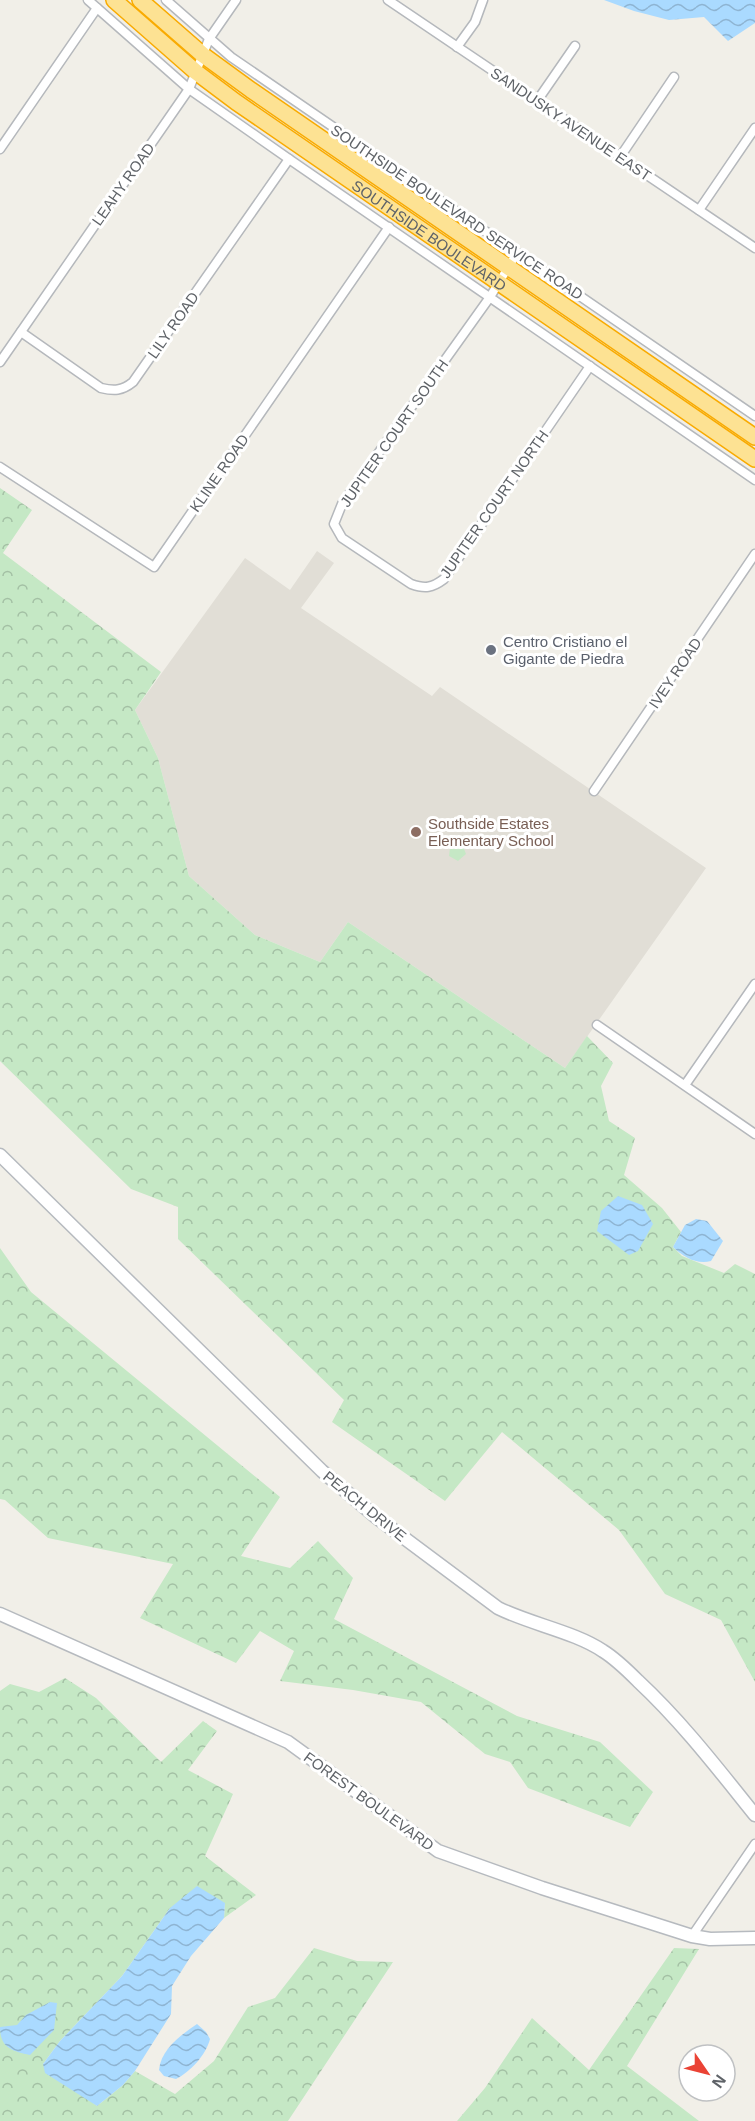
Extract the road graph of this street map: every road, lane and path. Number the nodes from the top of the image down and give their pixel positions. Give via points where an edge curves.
1 (88, 0) edge
2 (114, 0) edge
3 (140, 0) edge
4 (166, 0) edge
5 (236, 0) edge
6 (388, 0) edge
7 (483, 0) edge
8 (97, 8) junction
9 (209, 39) junction
10 (575, 46) dead end
11 (457, 47) junction
12 (203, 55) junction
13 (196, 72) junction
14 (674, 76) dead end
15 (189, 89) junction
16 (537, 101) junction
17 (755, 128) edge
18 (0, 149) edge
19 (620, 157) junction
20 (289, 159) junction
21 (699, 210) junction
22 (389, 227) junction
23 (755, 248) edge
24 (516, 253) junction
25 (508, 267) junction
26 (499, 283) junction
27 (490, 297) junction
28 (21, 332) junction
29 (0, 362) edge
30 (590, 366) junction
31 (755, 416) edge
32 (755, 437) edge
33 (755, 459) edge
34 (0, 467) edge
35 (755, 480) edge
36 (755, 554) edge
37 (376, 561) joint
38 (594, 791) dead end
39 (755, 984) edge
40 (597, 1025) dead end
41 (685, 1085) junction
42 (755, 1134) edge
43 (0, 1155) edge
44 (0, 1614) edge
45 (755, 1815) edge
46 (755, 1844) edge
47 (692, 1936) junction
48 (755, 1938) edge

1 - 8 street
2 - 13 highway, SOUTHSIDE BOULEVARD
3 - 12 highway, SOUTHSIDE BOULEVARD
4 - 9 street, SOUTHSIDE BOULEVARD SERVICE ROAD
5 - 9 street, LEAHY ROAD
6 - 11 street, SANDUSKY AVENUE EAST
7 - 11 street via 475,22
8 - 15 street
8 - 18 street
9 - 12 street, LEAHY ROAD
9 - 24 street, SOUTHSIDE BOULEVARD SERVICE ROAD
10 - 16 street
11 - 16 street, SANDUSKY AVENUE EAST
12 - 13 street, LEAHY ROAD
12 - 25 highway, SOUTHSIDE BOULEVARD
13 - 15 street, LEAHY ROAD
13 - 26 highway, SOUTHSIDE BOULEVARD
14 - 19 street
15 - 20 street
15 - 28 street, LEAHY ROAD
16 - 19 street, SANDUSKY AVENUE EAST
17 - 21 street
19 - 21 street, SANDUSKY AVENUE EAST
20 - 22 street
20 - 28 street, LILY ROAD via 128,387 112,391 101,388
21 - 23 street, SANDUSKY AVENUE EAST
22 - 27 street
22 - 34 street, KLINE ROAD via 154,567
24 - 25 street, JUPITER COURT SOUTH
24 - 31 street, SOUTHSIDE BOULEVARD SERVICE ROAD
25 - 26 street, JUPITER COURT SOUTH
25 - 32 highway, SOUTHSIDE BOULEVARD
26 - 27 street, JUPITER COURT SOUTH
26 - 33 highway, SOUTHSIDE BOULEVARD
27 - 30 street
27 - 37 street, JUPITER COURT SOUTH via 337,514 334,524 342,538
28 - 29 street, LEAHY ROAD
30 - 35 street
30 - 37 street, JUPITER COURT NORTH via 444,579 433,587 422,588
36 - 38 street, IVEY ROAD
39 - 41 street
40 - 41 street
41 - 42 street
43 - 45 main road, PEACH DRIVE via 322,1471 376,1517 498,1608 582,1640 618,1662 695,1740
44 - 47 main road, FOREST BOULEVARD via 288,1742 438,1851
46 - 47 street
47 - 48 main road, FOREST BOULEVARD

